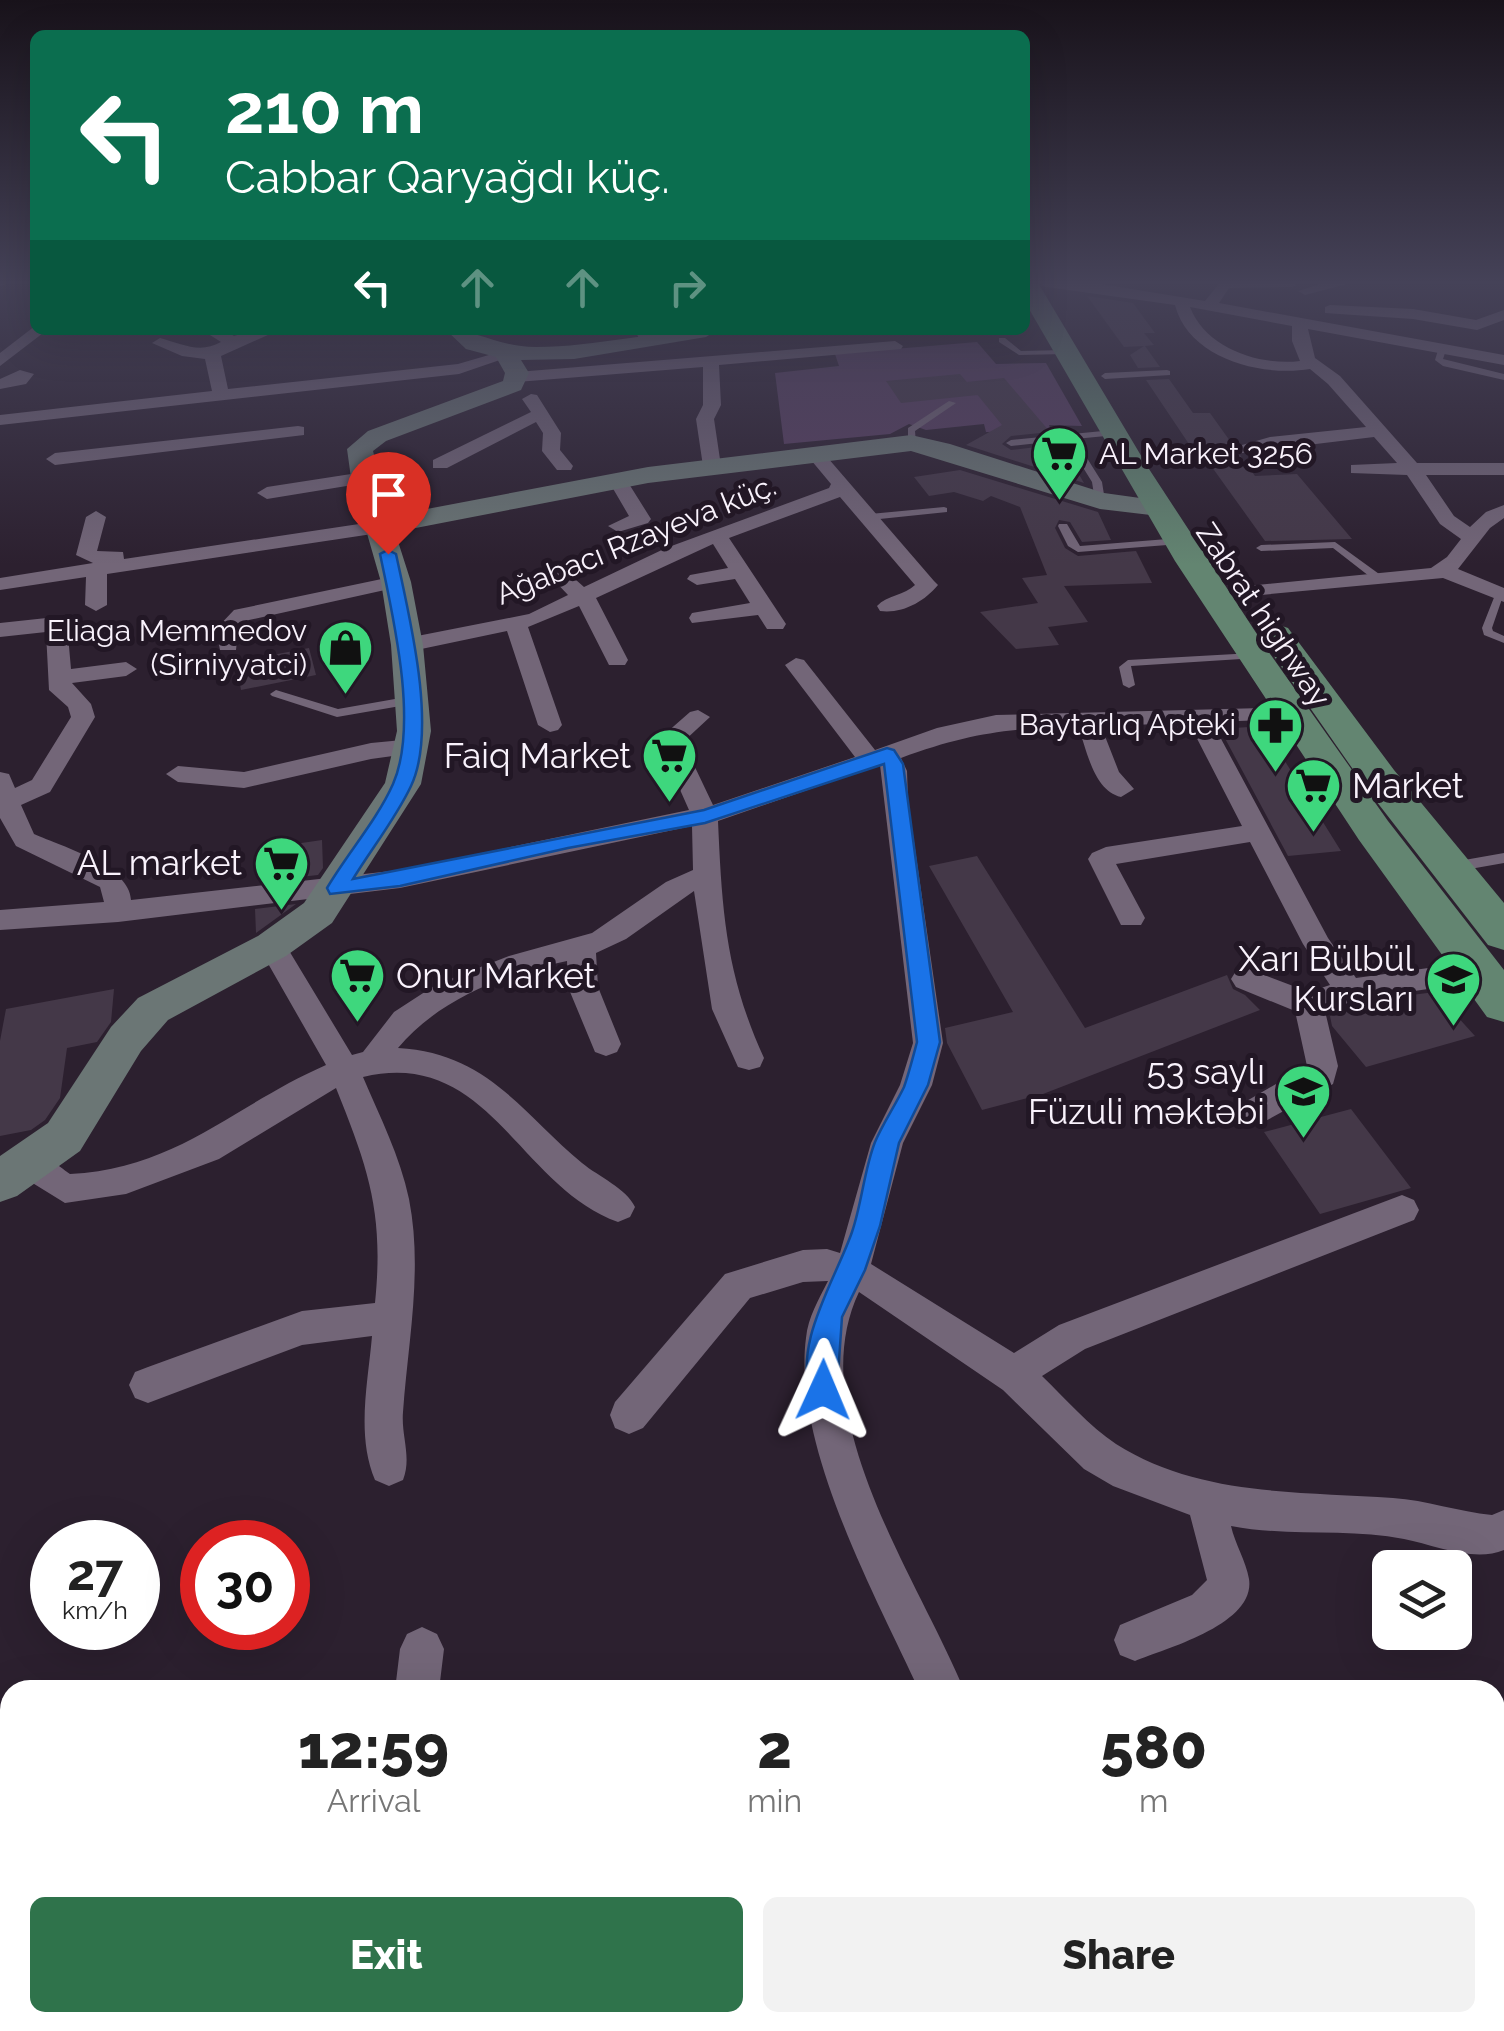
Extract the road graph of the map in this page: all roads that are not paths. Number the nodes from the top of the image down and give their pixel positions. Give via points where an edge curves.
1 (25, 375) edge
2 (216, 375) edge
3 (339, 375) edge
4 (506, 375) edge
5 (514, 375) edge
6 (692, 375) edge
7 (711, 375) edge
8 (1079, 375) edge
9 (1130, 375) edge
10 (1260, 375) edge
11 (1327, 375) edge
12 (1105, 376) joint
13 (0, 384) edge
14 (1272, 386) dead end
15 (220, 395) junction
16 (696, 396) dead end
17 (952, 403) dead end
18 (193, 414) junction
19 (541, 414) junction
20 (6, 425) edge
21 (1378, 431) junction
22 (298, 432) dead end
23 (1113, 434) junction
24 (1068, 436) junction
25 (911, 443) junction
26 (1011, 443) dead end
27 (177, 447) junction
28 (1248, 449) dead end
29 (815, 454) junction
30 (55, 459) dead end
31 (440, 464) dead end
32 (564, 466) dead end
33 (712, 466) junction
34 (146, 467) dead end
35 (1358, 469) dead end
36 (1413, 470) junction
37 (1504, 470) edge
38 (364, 478) junction
39 (618, 480) junction
40 (841, 488) junction
41 (267, 493) dead end
42 (1100, 500) junction
43 (734, 506) dead end
44 (1168, 509) junction
45 (944, 510) dead end
46 (1504, 511) edge
47 (96, 517) dead end
48 (870, 517) junction
49 (378, 523) junction
50 (618, 526) dead end
51 (750, 526) junction
52 (1063, 526) dead end
53 (718, 536) junction
54 (1471, 537) junction
55 (1260, 548) dead end
56 (97, 568) junction
57 (1445, 571) junction
58 (742, 572) junction
59 (560, 576) dead end
60 (697, 579) dead end
61 (1382, 580) junction
62 (396, 582) junction
63 (0, 584) edge
64 (1247, 592) junction
65 (1502, 596) edge
66 (582, 598) junction
67 (96, 605) dead end
68 (888, 606) dead end
69 (700, 618) dead end
70 (516, 625) junction
71 (0, 630) edge
72 (1504, 640) edge
73 (228, 645) dead end
74 (407, 646) junction
75 (1252, 656) junction
76 (617, 660) dead end
77 (796, 665) dead end
78 (126, 669) dead end
79 (58, 678) junction
80 (1129, 685) dead end
81 (276, 694) dead end
82 (412, 700) junction
83 (1288, 712) junction
84 (1197, 716) junction
85 (698, 717) dead end
86 (1088, 718) junction
87 (550, 725) dead end
88 (413, 747) junction
89 (879, 757) junction
90 (178, 774) dead end
91 (1121, 789) dead end
92 (5, 791) edge
93 (705, 817) junction
94 (1257, 832) junction
95 (1504, 858) edge
96 (1448, 867) junction
97 (706, 876) junction
98 (337, 888) junction
99 (118, 912) junction
100 (1131, 918) dead end
101 (0, 920) edge
102 (1504, 934) edge
103 (272, 946) junction
104 (581, 948) junction
105 (1479, 972) junction
106 (1246, 979) dead end
107 (1350, 992) junction
108 (1310, 1004) junction
109 (1504, 1004) edge
110 (606, 1044) dead end
111 (749, 1058) dead end
112 (360, 1064) junction
113 (1250, 1116) dead end
114 (15, 1174) edge
115 (618, 1207) dead end
116 (1402, 1210) dead end
117 (851, 1270) junction
118 (395, 1321) junction
119 (1016, 1376) junction
120 (148, 1385) dead end
121 (629, 1415) dead end
122 (389, 1466) dead end
123 (1208, 1502) junction
124 (1500, 1541) edge
125 (1135, 1640) dead end
126 (937, 1680) edge

1 - 13 street
2 - 15 street
3 - 15 street
4 - 38 street via 368,440 360,455
5 - 19 street
6 - 16 street
7 - 33 street via 712,405 705,420
8 - 23 main road
9 - 12 lane
10 - 14 street
11 - 21 street
12 - 44 main road, Zabrat highway
15 - 18 street
17 - 25 lane via 911,430
18 - 20 street
18 - 27 street
19 - 31 street
19 - 32 street via 552,433 551,451
21 - 28 street
21 - 36 street
22 - 27 street
23 - 24 lane
23 - 44 main road
24 - 26 lane
24 - 42 lane
25 - 29 street
25 - 42 street
27 - 30 street
27 - 34 street
29 - 33 street
29 - 40 street, Ağabacı Rzayeva küç.
33 - 39 street
35 - 36 street
36 - 37 street
36 - 54 street via 1447,520
38 - 41 street
38 - 49 street
39 - 49 street
39 - 50 street via 641,520
40 - 48 street
40 - 51 street, Ağabacı Rzayeva küç.
42 - 44 street
43 - 51 street
44 - 52 lane via 1078,548
44 - 64 main road, Zabrat highway
44 - 75 main road
45 - 48 lane
46 - 54 street via 1488,517
47 - 49 street via 85,550 89,558
48 - 68 street via 926,585
49 - 56 street
49 - 62 street
51 - 53 street, Ağabacı Rzayeva küç.
53 - 58 street
53 - 66 street, Ağabacı Rzayeva küç.
54 - 57 street
55 - 61 lane via 1335,546
56 - 63 street
56 - 67 street
57 - 61 street
57 - 65 street
58 - 60 street
58 - 69 street via 770,616
59 - 66 street
61 - 64 street
62 - 73 street via 242,616 227,629
62 - 74 street
64 - 96 main road, Zabrat highway
65 - 72 lane via 1487,628
66 - 70 street, Ağabacı Rzayeva küç.
66 - 76 street via 596,612
70 - 74 street, Ağabacı Rzayeva küç.
70 - 87 street
71 - 79 street via 56,624
74 - 82 street
75 - 80 lane via 1128,662
75 - 83 main road
77 - 89 street
78 - 79 street
79 - 92 street via 83,717 41,786
81 - 82 lane via 337,712
82 - 88 street
83 - 84 street
83 - 105 main road
84 - 86 street
84 - 94 street
85 - 93 street via 670,740
86 - 89 street via 996,722
86 - 91 street via 1108,775
88 - 90 street via 244,780
88 - 98 street via 403,784
89 - 93 street
89 - 117 street via 895,771 928,1042 916,1085 887,1143
92 - 99 street via 25,840 110,880
93 - 97 street
93 - 98 street
94 - 100 street via 1106,856 1103,866
94 - 107 street
95 - 96 lane
96 - 102 main road, Zabrat highway
97 - 104 street via 665,892 612,934
97 - 111 street via 719,978
98 - 99 street
98 - 103 street via 307,923
99 - 101 street
103 - 112 street via 327,1034
103 - 114 street via 166,999 140,1021 64,1137
104 - 110 street via 584,987
104 - 112 street via 542,956 438,998 400,1023
105 - 107 street
105 - 109 main road
106 - 108 street
107 - 108 street
108 - 113 street via 1322,1075
112 - 114 street via 302,1088 211,1148 158,1170 66,1190
112 - 115 street via 432,1064 461,1076
112 - 118 street via 392,1199
116 - 119 street via 1072,1338
117 - 119 street
117 - 121 street via 803,1266 738,1285
117 - 126 street via 824,1337 823,1390 859,1516
118 - 120 street via 330,1321
118 - 122 street via 384,1379
119 - 123 street via 1098,1455
123 - 124 street via 1297,1516 1399,1518
123 - 125 street via 1228,1588 1207,1610

